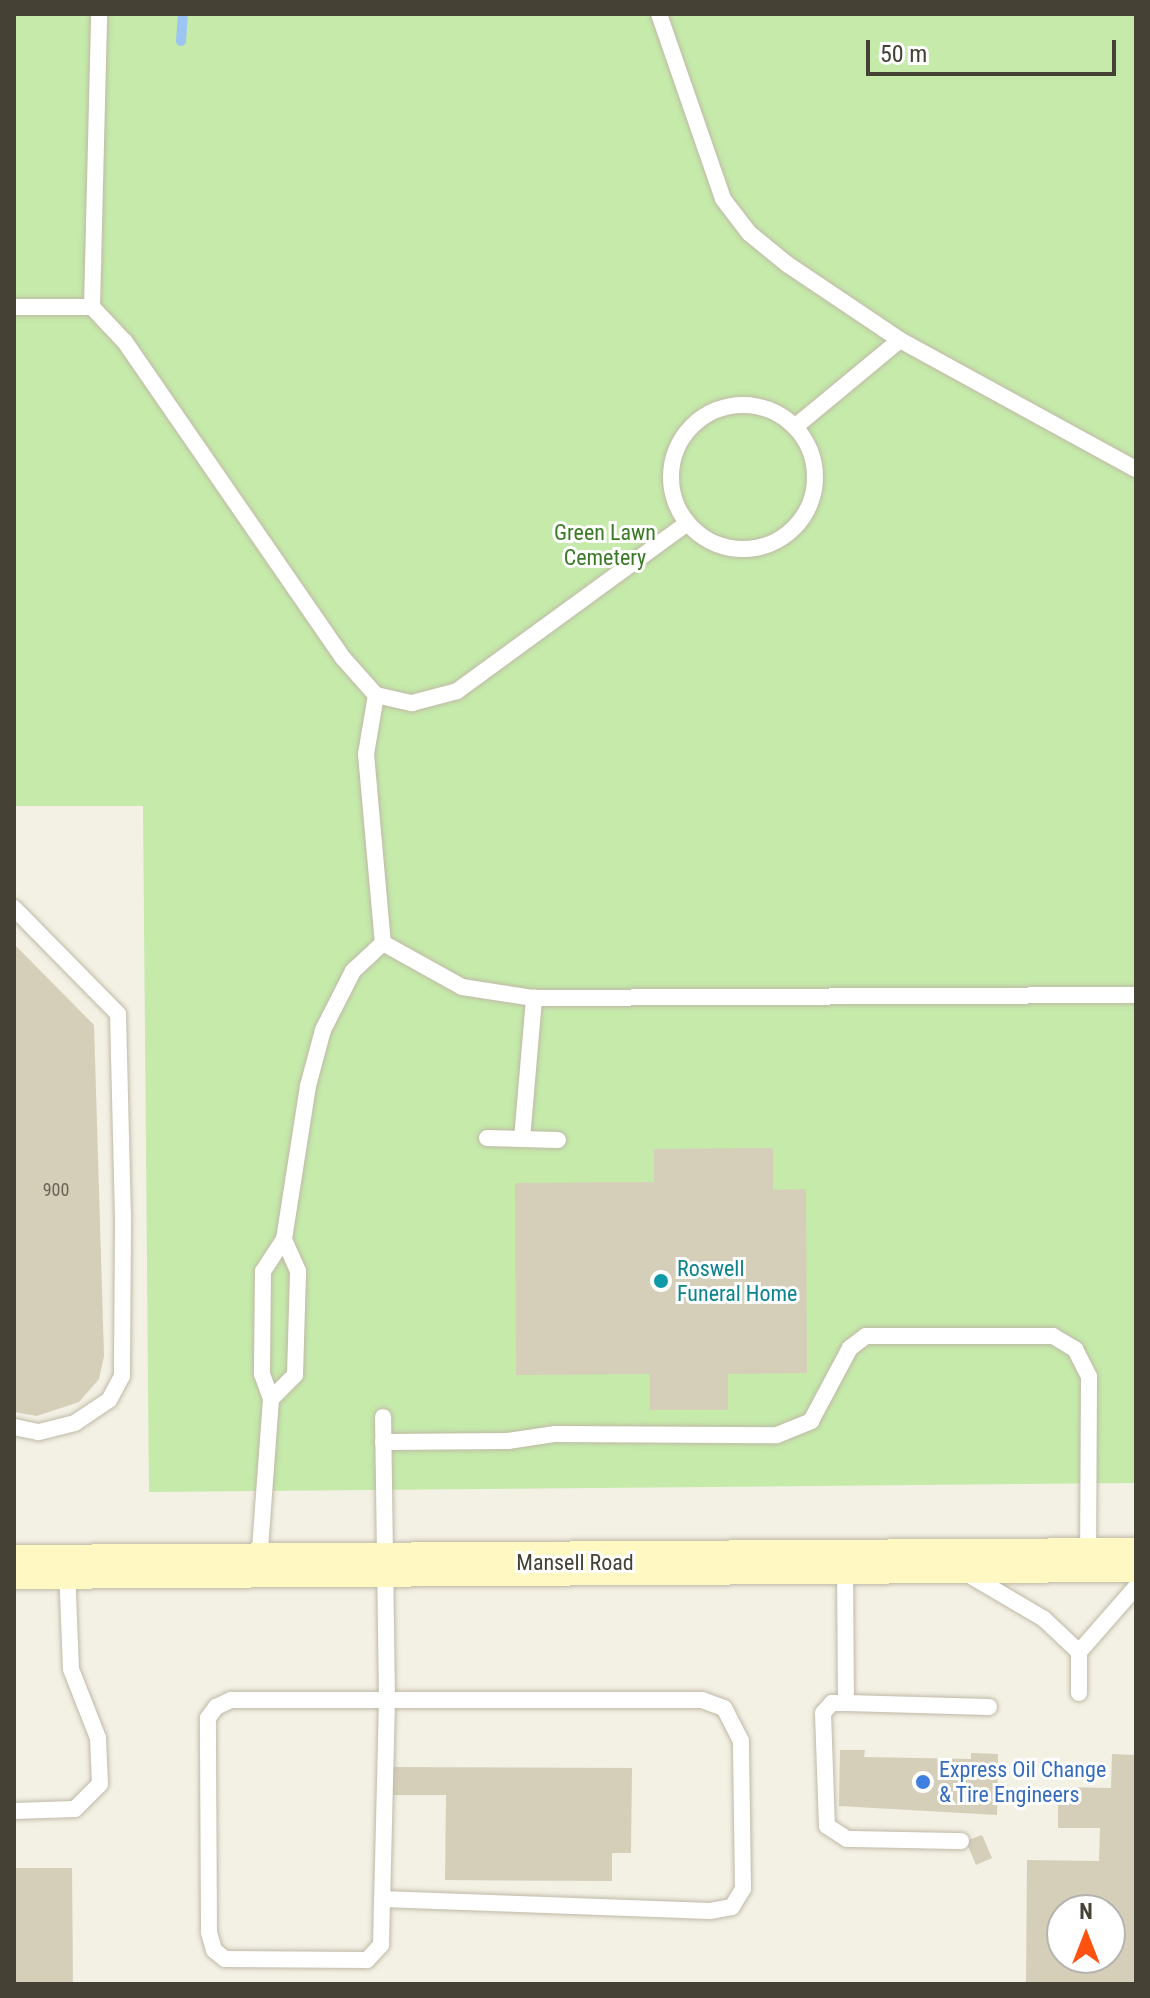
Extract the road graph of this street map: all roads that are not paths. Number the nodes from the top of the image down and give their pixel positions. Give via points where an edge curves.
1 (99, 14) edge
2 (659, 14) edge
3 (14, 307) edge
4 (92, 307) junction
5 (900, 340) junction
6 (796, 426) junction
7 (1136, 469) edge
8 (687, 523) junction
9 (376, 695) junction
10 (14, 908) edge
11 (383, 943) junction
12 (1136, 995) edge
13 (534, 998) junction
14 (487, 1138) dead end
15 (522, 1139) junction
16 (558, 1140) dead end
17 (284, 1239) junction
18 (271, 1399) junction
19 (383, 1417) dead end
20 (14, 1427) edge
21 (383, 1442) junction
22 (1088, 1560) junction
23 (1136, 1560) edge
24 (947, 1561) junction
25 (845, 1562) junction
26 (382, 1565) junction
27 (259, 1566) junction
28 (14, 1567) edge
29 (67, 1567) junction
30 (1136, 1587) edge
31 (1083, 1646) junction
32 (1079, 1693) dead end
33 (387, 1700) junction
34 (846, 1703) junction
35 (989, 1707) dead end
36 (14, 1811) edge
37 (961, 1841) dead end
38 (382, 1899) junction

1 - 4 lane
2 - 5 lane via 723,199 749,233 787,264
3 - 4 lane
4 - 9 lane via 125,342 343,658
5 - 6 lane
5 - 7 lane
6 - 8 lane via 761,406 741,404 702,416 687,430 671,467 671,487
6 - 8 lane via 812,453 816,485 810,505 784,537 743,549 722,546
8 - 9 lane via 457,691 412,703
9 - 11 lane via 366,754
10 - 20 lane via 118,1014 123,1224 122,1376 75,1423 38,1432
11 - 13 lane via 462,987
11 - 17 lane via 353,971 314,1056
12 - 13 lane
13 - 15 lane
14 - 15 lane
15 - 16 lane
17 - 18 lane via 263,1271 262,1374
17 - 18 lane via 298,1271 295,1375
18 - 27 lane
19 - 21 lane
21 - 22 lane via 508,1441 555,1434 777,1435 811,1421 850,1348 866,1336 1053,1336 1075,1349 1089,1377
21 - 26 lane
22 - 23 main road, Mansell Road
22 - 24 main road, Mansell Road
24 - 25 main road, Mansell Road
24 - 31 lane
25 - 26 main road, Mansell Road
25 - 34 lane
26 - 27 main road, Mansell Road
26 - 33 lane
27 - 29 main road, Mansell Road
28 - 29 main road, Mansell Road
29 - 36 lane via 71,1669 98,1738 100,1784 75,1809
30 - 31 lane
31 - 32 lane
33 - 38 lane
33 - 38 lane via 231,1700 208,1718 209,1932 214,1950 225,1959 367,1960 381,1945
33 - 38 lane via 702,1700 724,1708 741,1741 743,1889 732,1907 710,1911
34 - 35 lane
34 - 37 lane via 832,1703 823,1713 827,1826 833,1835

